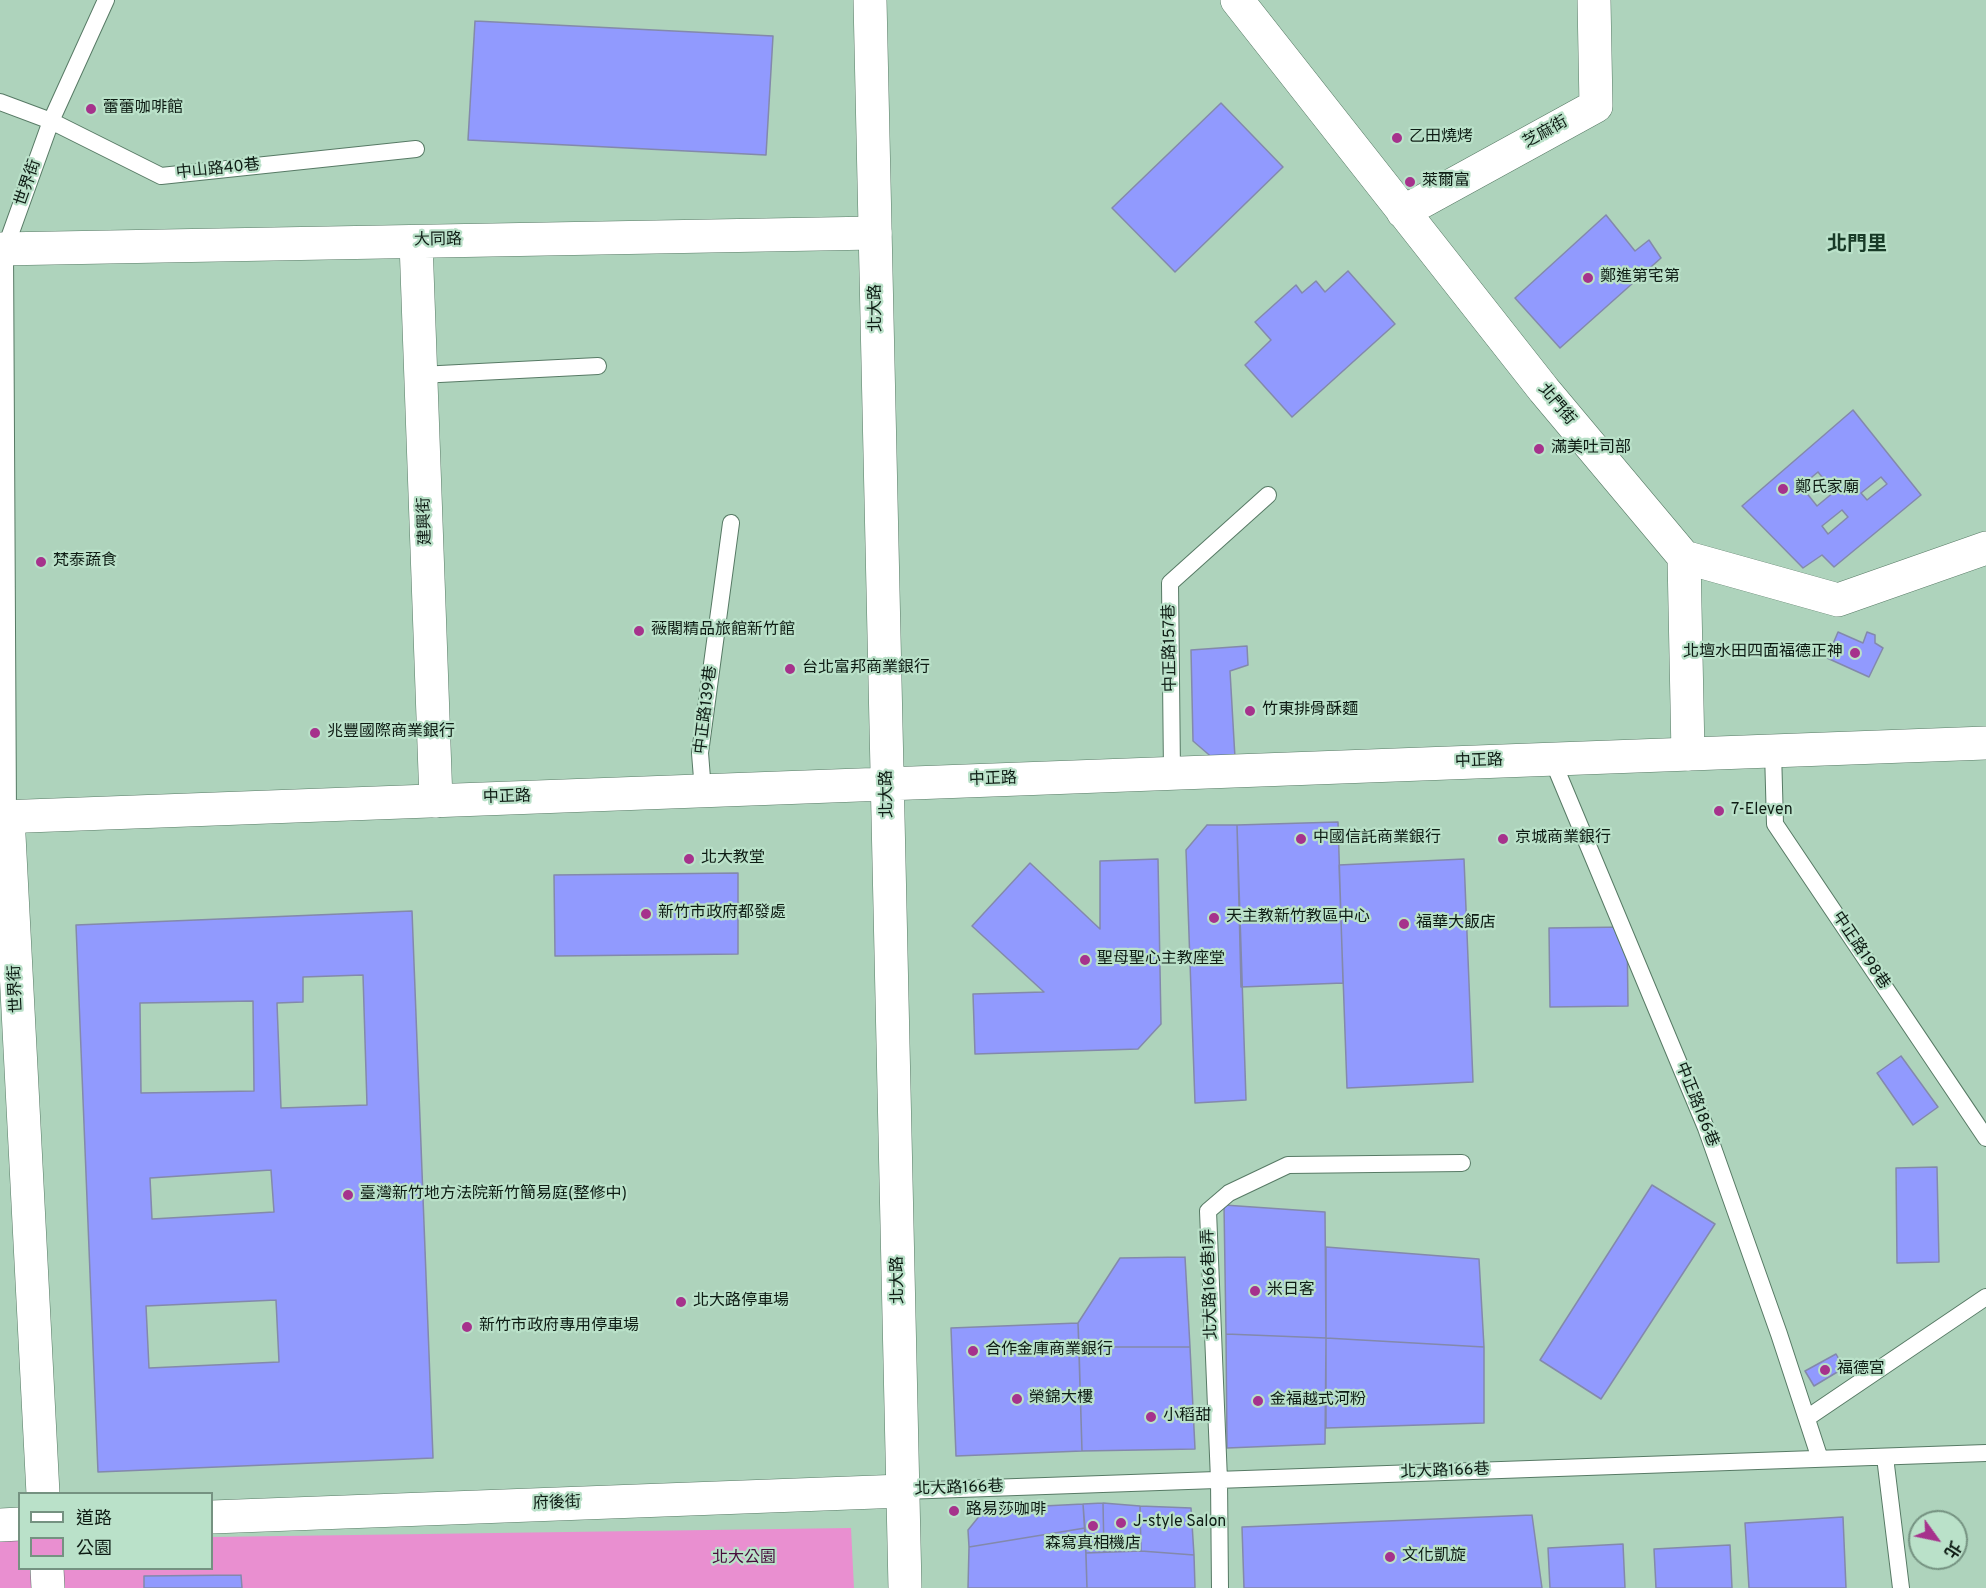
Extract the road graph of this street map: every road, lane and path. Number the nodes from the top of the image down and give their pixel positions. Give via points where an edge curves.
1 (106, 0) edge
2 (870, 0) edge
3 (1237, 0) edge
4 (1594, 0) edge
5 (0, 102) edge
6 (51, 121) junction
7 (416, 149) dead end
8 (1403, 212) junction
9 (875, 233) junction
10 (416, 242) junction
11 (3, 249) edge
12 (598, 366) dead end
13 (420, 375) junction
14 (1268, 495) dead end
15 (731, 523) dead end
16 (1986, 548) edge
17 (1684, 557) junction
18 (1986, 743) edge
19 (1773, 751) junction
20 (1688, 754) junction
21 (1552, 759) junction
22 (1173, 773) junction
23 (887, 784) junction
24 (703, 791) junction
25 (436, 801) junction
26 (4, 817) edge
27 (1986, 1138) edge
28 (1462, 1163) dead end
29 (1986, 1297) edge
30 (1807, 1419) junction
31 (1986, 1453) edge
32 (1885, 1457) junction
33 (1820, 1459) junction
34 (1219, 1480) junction
35 (903, 1491) junction
36 (43, 1492) edge
37 (213, 1517) edge
38 (18, 1524) edge
39 (0, 1525) edge
40 (47, 1570) edge
41 (48, 1588) edge
42 (905, 1588) edge
43 (1220, 1588) edge
44 (1901, 1588) edge

1 - 6 lane, 世界街
2 - 9 street, 北大路
3 - 8 street, 北門街
4 - 8 street, 芝麻街 via 1596,106
5 - 6 lane, 中山路40巷
6 - 7 lane, 中山路40巷 via 161,176
6 - 11 lane, 世界街
8 - 17 street, 北門街 via 1544,390
9 - 10 street, 大同路
9 - 23 street, 北大路
10 - 11 street, 大同路
10 - 13 street, 建興街
11 - 26 lane, 世界街
12 - 13 lane
13 - 25 street, 建興街
14 - 22 lane, 中正路157巷 via 1170,583
15 - 24 lane, 中正路139巷 via 700,753
16 - 17 street via 1838,600
17 - 20 street
18 - 19 street, 中正路
19 - 20 street, 中正路
19 - 27 lane, 中正路198巷 via 1775,824
20 - 21 street, 中正路
21 - 22 street, 中正路
21 - 30 lane, 中正路186巷 via 1706,1128
22 - 23 street, 中正路
23 - 24 street, 中正路
23 - 35 street, 北大路
24 - 25 street, 中正路
25 - 26 street, 中正路
26 - 36 street, 世界街
28 - 34 lane, 北大路166巷1弄 via 1288,1165 1229,1193 1208,1211
29 - 30 lane
30 - 33 lane, 中正路186巷
31 - 32 lane, 北大路166巷
32 - 33 lane, 北大路166巷
32 - 44 lane
33 - 34 lane, 北大路166巷
34 - 35 lane, 北大路166巷
34 - 43 lane
35 - 37 street, 府後街
35 - 42 street, 北大路
38 - 39 street
40 - 41 street

